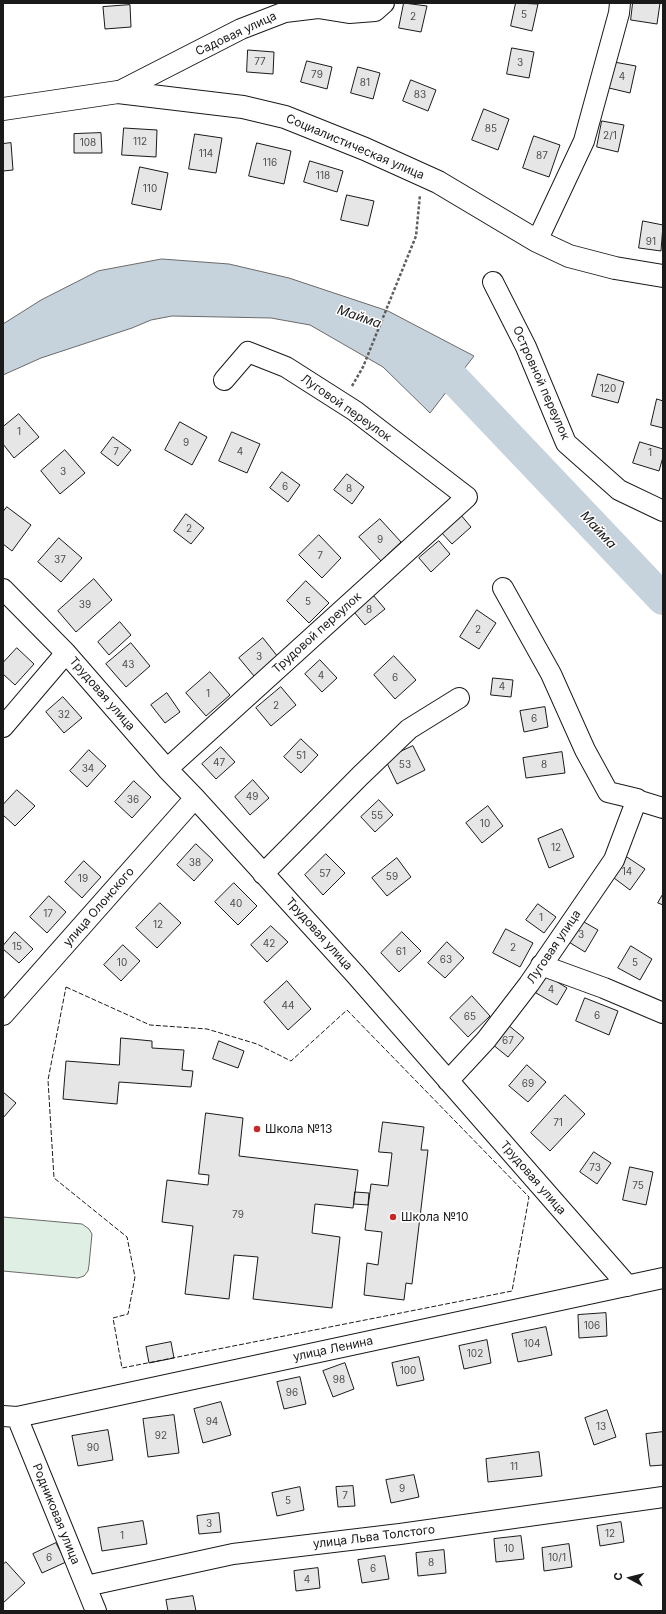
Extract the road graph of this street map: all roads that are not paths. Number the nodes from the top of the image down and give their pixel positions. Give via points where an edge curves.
1 (384, 3) edge
2 (620, 3) edge
3 (118, 92) junction
4 (3, 109) edge
5 (537, 241) junction
6 (663, 276) edge
7 (493, 282) dead end
8 (224, 380) dead end
9 (467, 497) joint
10 (663, 511) edge
11 (503, 588) dead end
12 (3, 589) edge
13 (66, 653) junction
14 (459, 698) dead end
15 (3, 727) edge
16 (167, 769) junction
17 (195, 798) junction
18 (638, 799) junction
19 (663, 808) edge
20 (263, 874) junction
21 (541, 965) junction
22 (663, 1013) edge
23 (3, 1015) edge
24 (448, 1081) junction
25 (663, 1278) edge
26 (628, 1286) junction
27 (10, 1416) edge
28 (663, 1497) edge
29 (86, 1586) junction
30 (96, 1611) edge

1 - 3 street, Садовая улица via 375,12 349,13 318,8 285,12 241,29
2 - 5 street via 584,141
3 - 4 main road, Социалистическая улица
3 - 5 main road, Социалистическая улица via 243,108 285,117 422,174
5 - 6 main road, Социалистическая улица via 576,258
7 - 10 street, Островной переулок via 526,347 566,443 619,490
8 - 9 street, Луговой переулок via 248,352 286,367 355,411
9 - 16 street, Трудовой переулок
11 - 18 street via 551,674 585,750 608,792
12 - 13 street, Трудовая улица
13 - 15 street
13 - 16 street, Трудовая улица
14 - 20 street via 409,730
16 - 17 street, Трудовая улица
17 - 20 street, Трудовая улица
17 - 23 street, улица Олонского
18 - 19 street
18 - 21 street, Луговая улица via 614,860
20 - 24 street, Трудовая улица
21 - 22 street
21 - 24 street, Луговая улица via 486,1040
24 - 26 street, Трудовая улица
25 - 26 street, улица Ленина
26 - 27 street, улица Ленина
27 - 29 street, Родниковая улица
28 - 29 street, улица Льва Толстого via 400,1534 233,1554
29 - 30 street, Родниковая улица

